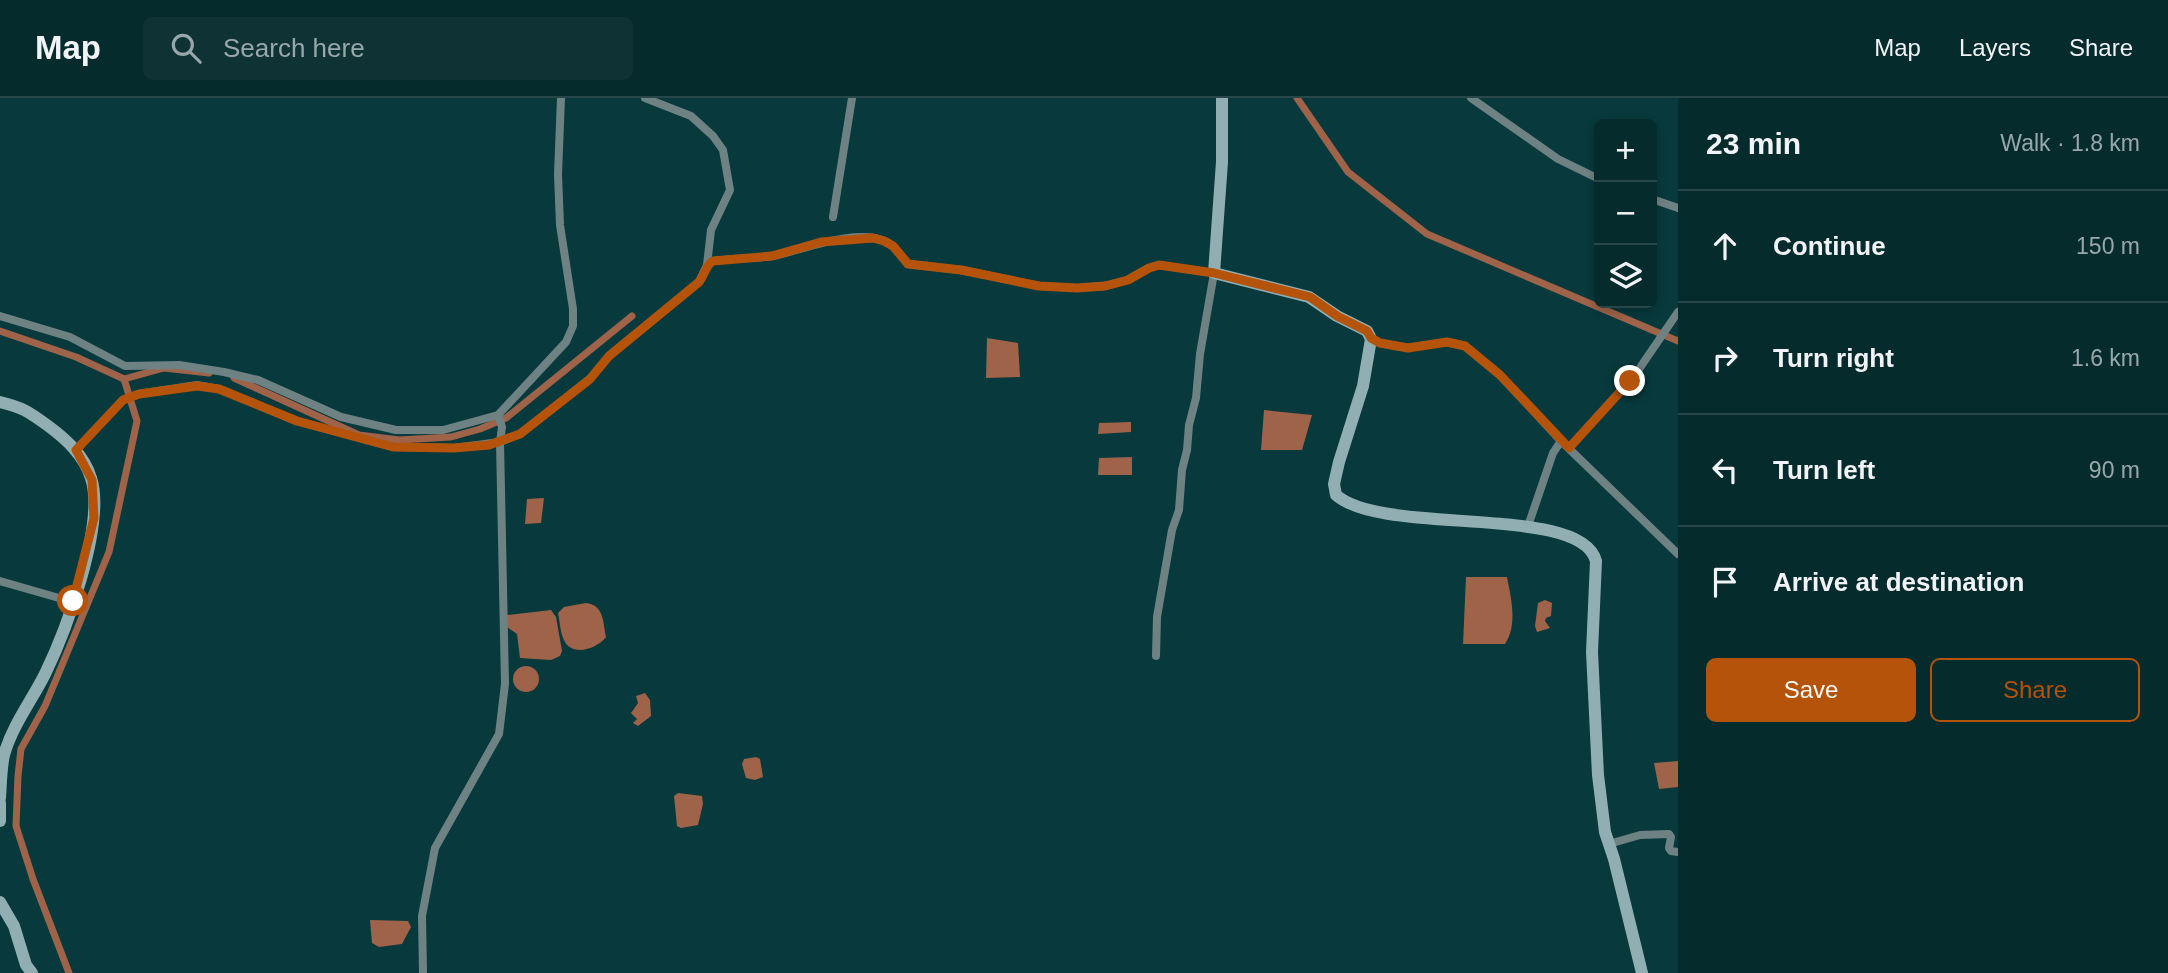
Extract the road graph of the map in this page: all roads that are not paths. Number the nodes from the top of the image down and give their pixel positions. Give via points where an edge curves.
1 (561, 98) edge
2 (645, 98) edge
3 (852, 98) edge
4 (1223, 98) edge
5 (1471, 98) edge
6 (1594, 177) edge
7 (1657, 201) edge
8 (1678, 208) edge
9 (833, 217) dead end
10 (707, 265) junction
11 (1214, 273) junction
12 (1678, 312) edge
13 (0, 316) edge
14 (1371, 338) junction
15 (0, 402) edge
16 (499, 416) junction
17 (1561, 441) junction
18 (500, 442) junction
19 (1569, 448) junction
20 (76, 450) junction
21 (1528, 526) junction
22 (1678, 554) edge
23 (0, 581) edge
24 (73, 601) junction
25 (1156, 656) dead end
26 (0, 798) edge
27 (0, 803) edge
28 (0, 821) edge
29 (1609, 844) junction
30 (1678, 852) edge
31 (0, 902) edge
32 (32, 973) edge
33 (423, 973) edge
34 (1642, 973) edge

1 - 16 street via 560,225 573,326 566,342
2 - 10 street via 691,116 723,149 730,190 711,230
3 - 9 street
4 - 11 main road
5 - 6 street via 1558,159
7 - 8 street
10 - 11 street via 722,259 772,256 821,242 873,238 893,246 908,264 1039,286 1105,286 1159,265
10 - 18 street via 699,282 609,356 590,379 520,434
11 - 14 main road via 1310,297 1367,331
11 - 25 street via 1179,510 1157,617
12 - 19 street via 1635,375
13 - 16 street via 70,337 125,366 179,365 225,372 258,380 341,416 397,430 443,430
14 - 17 street via 1408,348 1447,342 1465,346 1500,375
14 - 21 main road via 1363,386 1334,484 1336,495 1391,516
15 - 20 main road via 21,407
16 - 18 street
17 - 19 street
17 - 21 street
18 - 20 street via 454,448 393,447 297,421 219,389 197,386 123,400
18 - 33 street via 502,724 435,848 422,916
19 - 22 street
20 - 24 main road via 92,480 94,518
21 - 29 main road via 1585,544 1596,561 1593,696 1598,775
23 - 24 street
24 - 26 main road via 46,673 4,755
27 - 28 main road
29 - 30 street via 1640,835 1669,834 1669,848
29 - 34 main road
31 - 32 main road

